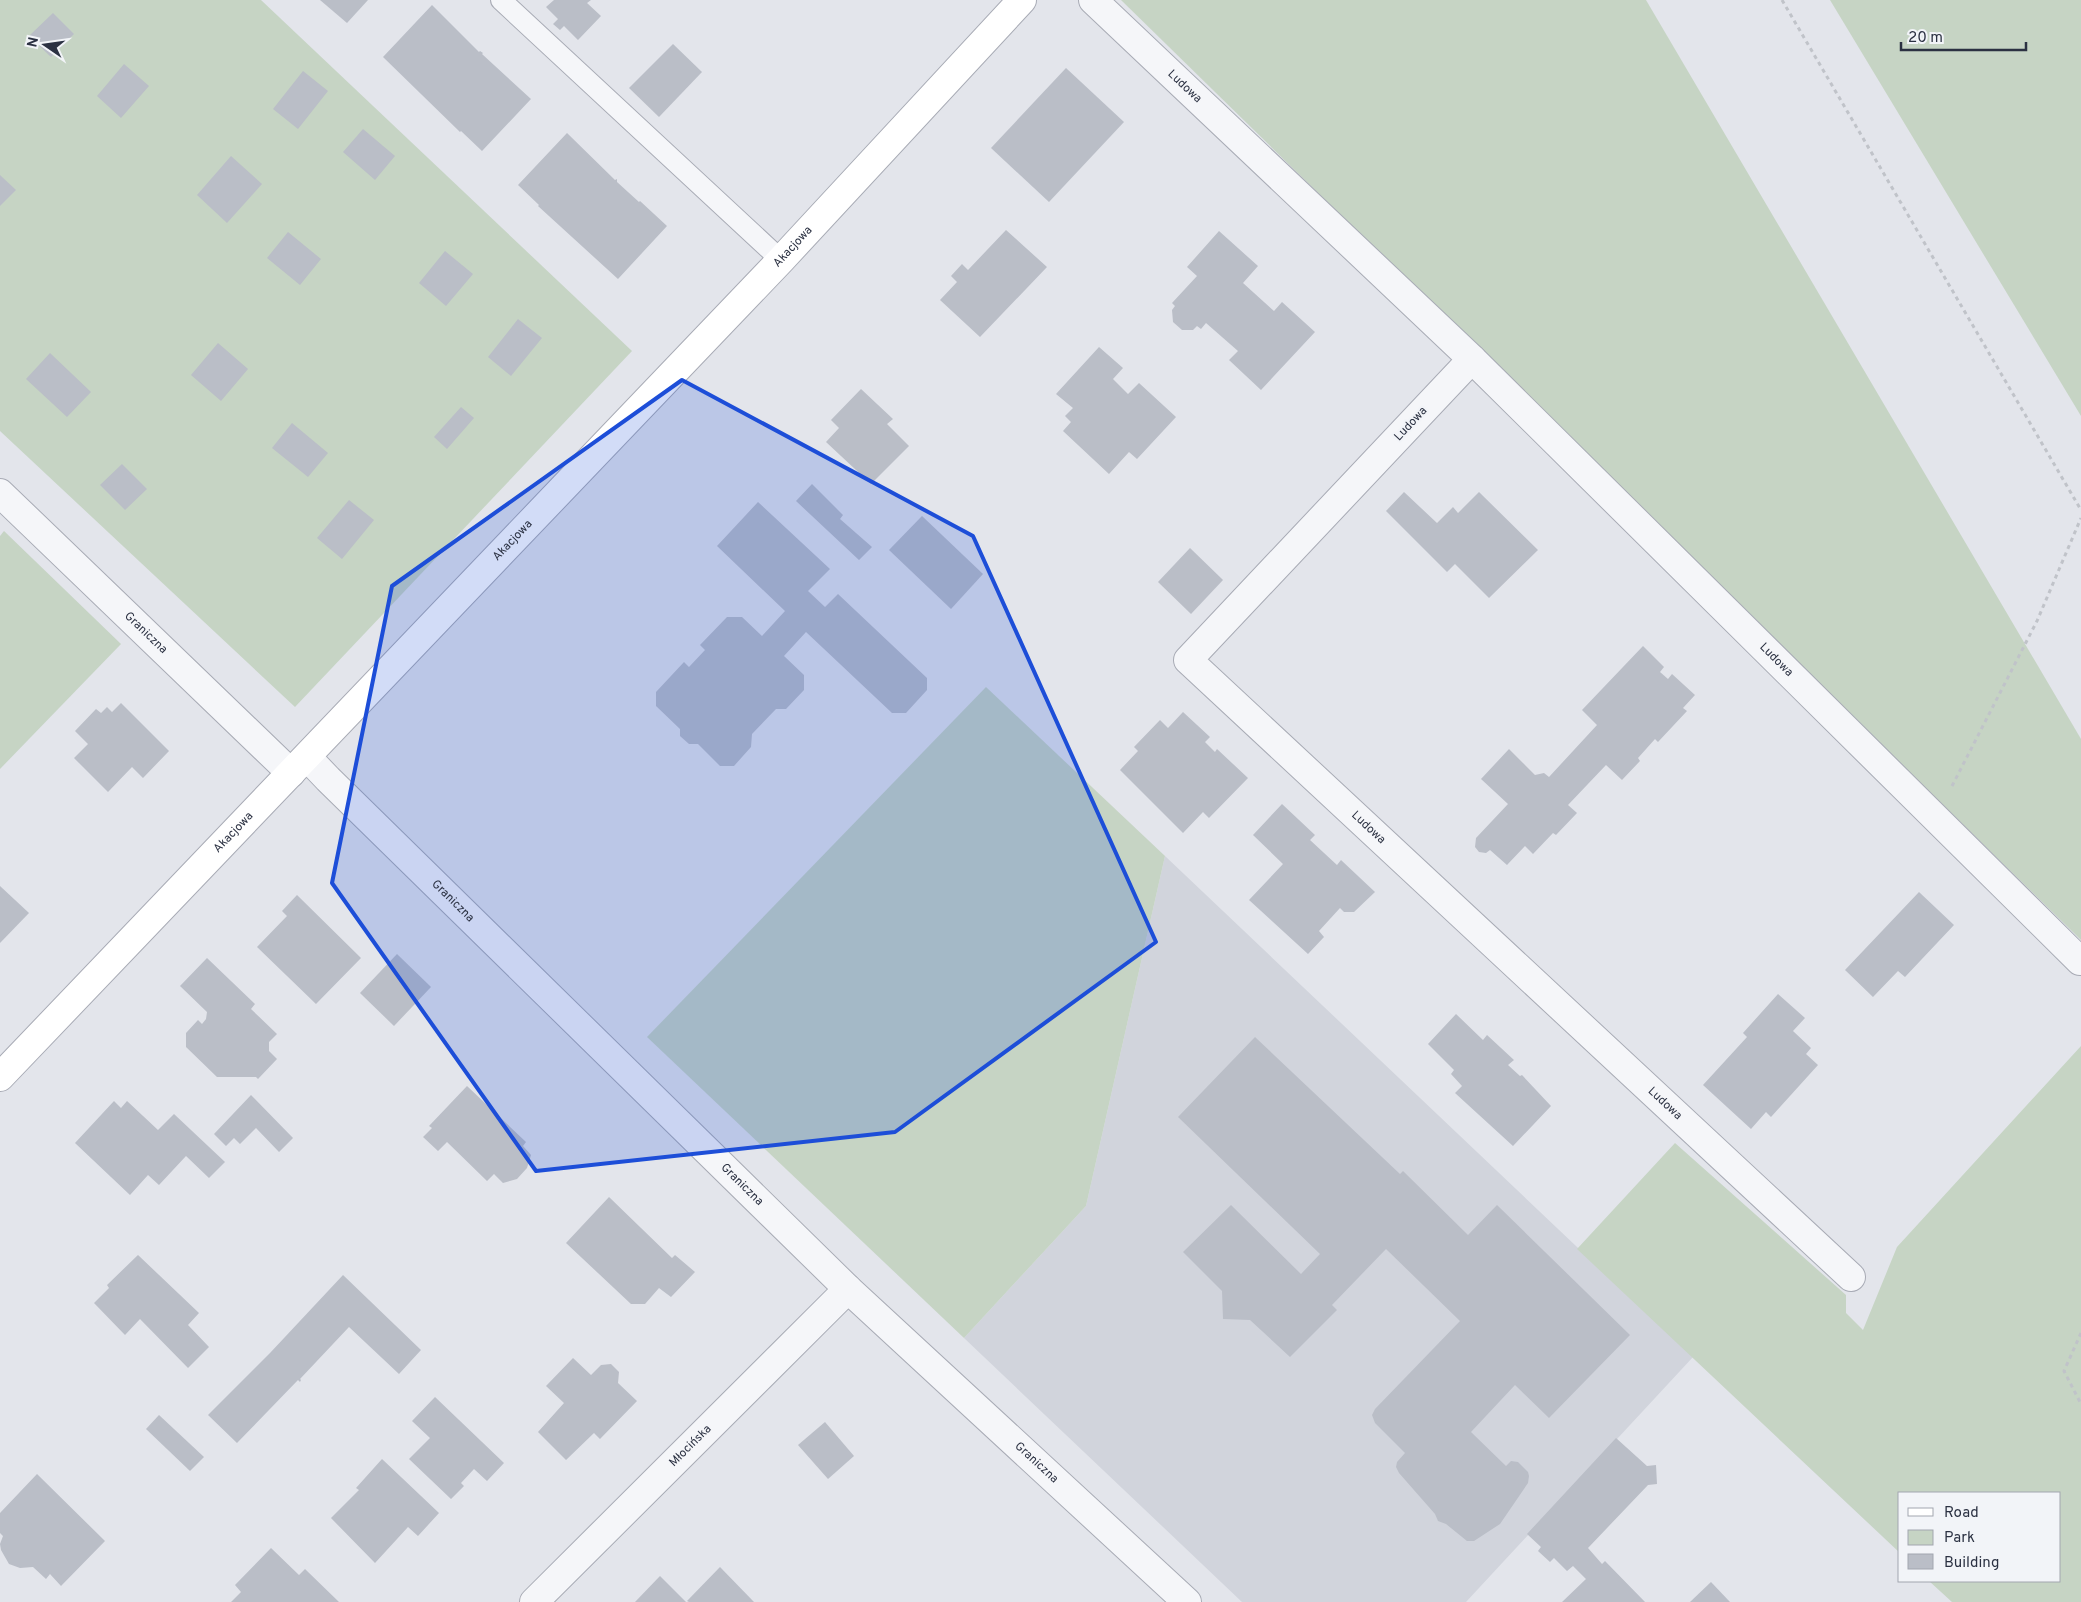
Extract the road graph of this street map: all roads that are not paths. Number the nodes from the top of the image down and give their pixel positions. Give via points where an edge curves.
1 (501, 0) edge
2 (1022, 0) edge
3 (1092, 0) edge
4 (780, 260) junction
5 (1472, 359) junction
6 (0, 493) edge
7 (299, 765) junction
8 (2080, 961) edge
9 (0, 1077) edge
10 (1850, 1277) dead end
11 (848, 1289) junction
12 (534, 1602) edge
13 (1187, 1602) edge

1 - 4 lane
2 - 4 street, Akacjowa
3 - 5 street, Ludowa
4 - 7 street, Akacjowa
5 - 8 street, Ludowa
5 - 10 street, Ludowa via 1188,660
6 - 7 street, Graniczna
7 - 9 street, Akacjowa
7 - 11 street, Graniczna via 328,779
11 - 12 street, Młocińska
11 - 13 street, Graniczna

